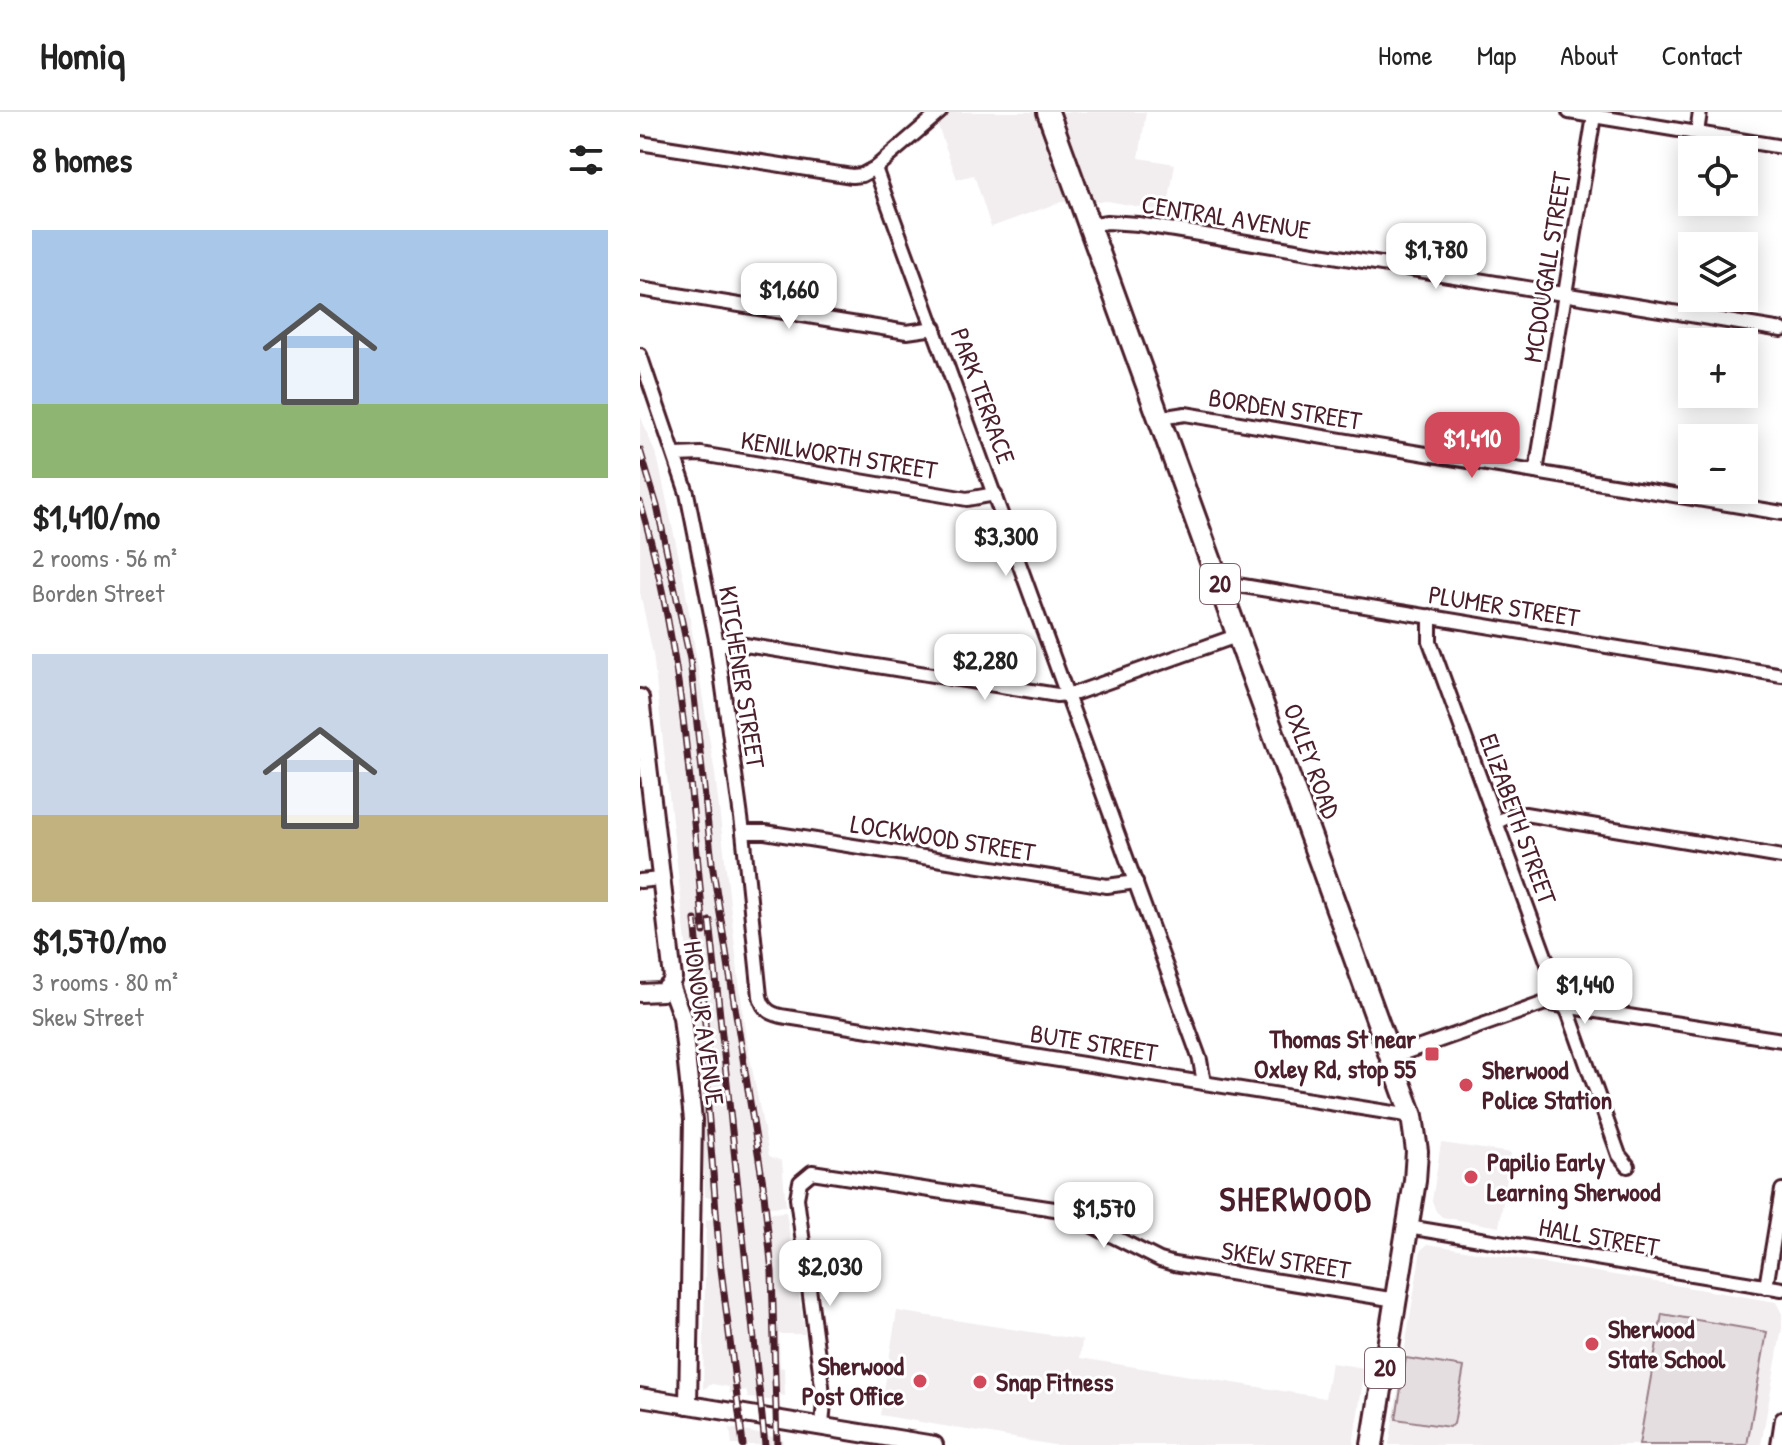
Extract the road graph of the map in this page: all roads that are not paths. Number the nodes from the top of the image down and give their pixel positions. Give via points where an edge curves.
1 (940, 112) edge
2 (1048, 112) edge
3 (1569, 112) edge
4 (1700, 112) edge
5 (1594, 116) junction
6 (1697, 133) junction
7 (640, 143) edge
8 (1782, 147) edge
9 (875, 168) junction
10 (1089, 225) junction
11 (640, 289) edge
12 (1565, 294) junction
13 (935, 328) junction
14 (1782, 330) edge
15 (640, 355) edge
16 (1160, 418) junction
17 (676, 455) junction
18 (1536, 472) junction
19 (995, 494) junction
20 (1782, 513) edge
21 (1219, 582) junction
22 (1430, 616) junction
23 (1239, 635) junction
24 (717, 644) junction
25 (1782, 675) edge
26 (1067, 694) junction
27 (640, 698) edge
28 (1496, 822) junction
29 (743, 832) junction
30 (1782, 857) edge
31 (660, 879) junction
32 (640, 881) edge
33 (1136, 882) junction
34 (670, 985) junction
35 (640, 993) edge
36 (1564, 1004) junction
37 (768, 1012) joint
38 (1782, 1040) edge
39 (1392, 1057) junction
40 (1204, 1083) junction
41 (1412, 1116) junction
42 (1628, 1166) dead end
43 (1782, 1190) edge
44 (1408, 1227) junction
45 (1766, 1287) junction
46 (1782, 1289) edge
47 (1396, 1300) junction
48 (640, 1397) edge
49 (688, 1405) junction
50 (1782, 1419) edge
51 (822, 1426) junction
52 (934, 1445) edge
53 (1372, 1445) edge
54 (1778, 1445) edge

1 - 9 street
2 - 10 main road, OXLEY ROAD / 20
3 - 5 street
4 - 6 street
5 - 6 street
5 - 12 street, MCDOUGALL STREET
6 - 8 street
7 - 9 street via 852,176
9 - 13 street, PARK TERRACE
10 - 12 street, CENTRAL AVENUE via 1138,224
10 - 16 main road, OXLEY ROAD / 20
11 - 13 street via 907,332
12 - 14 street, CENTRAL AVENUE
12 - 18 street, MCDOUGALL STREET
13 - 19 street, PARK TERRACE
15 - 17 street, KITCHENER STREET
16 - 18 street, BORDEN STREET via 1185,414
16 - 21 main road, OXLEY ROAD / 20
17 - 19 street, KENILWORTH STREET via 701,454 967,499
17 - 24 street, KITCHENER STREET
18 - 20 street, BORDEN STREET
19 - 26 street, PARK TERRACE
21 - 22 street, PLUMER STREET
21 - 23 main road, OXLEY ROAD / 20
22 - 25 street, PLUMER STREET
22 - 28 street, ELIZABETH STREET via 1430,642
23 - 26 street
23 - 39 main road, OXLEY ROAD / 20
24 - 26 street
24 - 29 street, KITCHENER STREET
26 - 33 street, PARK TERRACE
27 - 31 street, HONOUR AVENUE
28 - 30 street via 1525,814
28 - 36 street, ELIZABETH STREET
29 - 33 street, LOCKWOOD STREET via 1107,886
29 - 37 street, KITCHENER STREET via 760,996
31 - 32 street
31 - 34 street, HONOUR AVENUE
33 - 40 street, PARK TERRACE
34 - 35 street via 662,992
34 - 49 street, HONOUR AVENUE via 682,1017 693,1120
36 - 38 street
36 - 39 street via 1528,1007
36 - 42 street, ELIZABETH STREET via 1619,1155
37 - 40 street, BUTE STREET
39 - 41 main road, OXLEY ROAD / 20
40 - 41 street, BUTE STREET
41 - 44 main road, OXLEY ROAD / 20 via 1417,1161
43 - 45 street
44 - 45 street, HALL STREET
44 - 47 main road, OXLEY ROAD / 20
45 - 46 street, HALL STREET
47 - 51 street, SKEW STREET via 1174,1264 1061,1210 812,1172 803,1178 797,1198 822,1389
47 - 53 main road, OXLEY ROAD / 20
48 - 49 street
49 - 51 street
50 - 54 street
51 - 52 street

